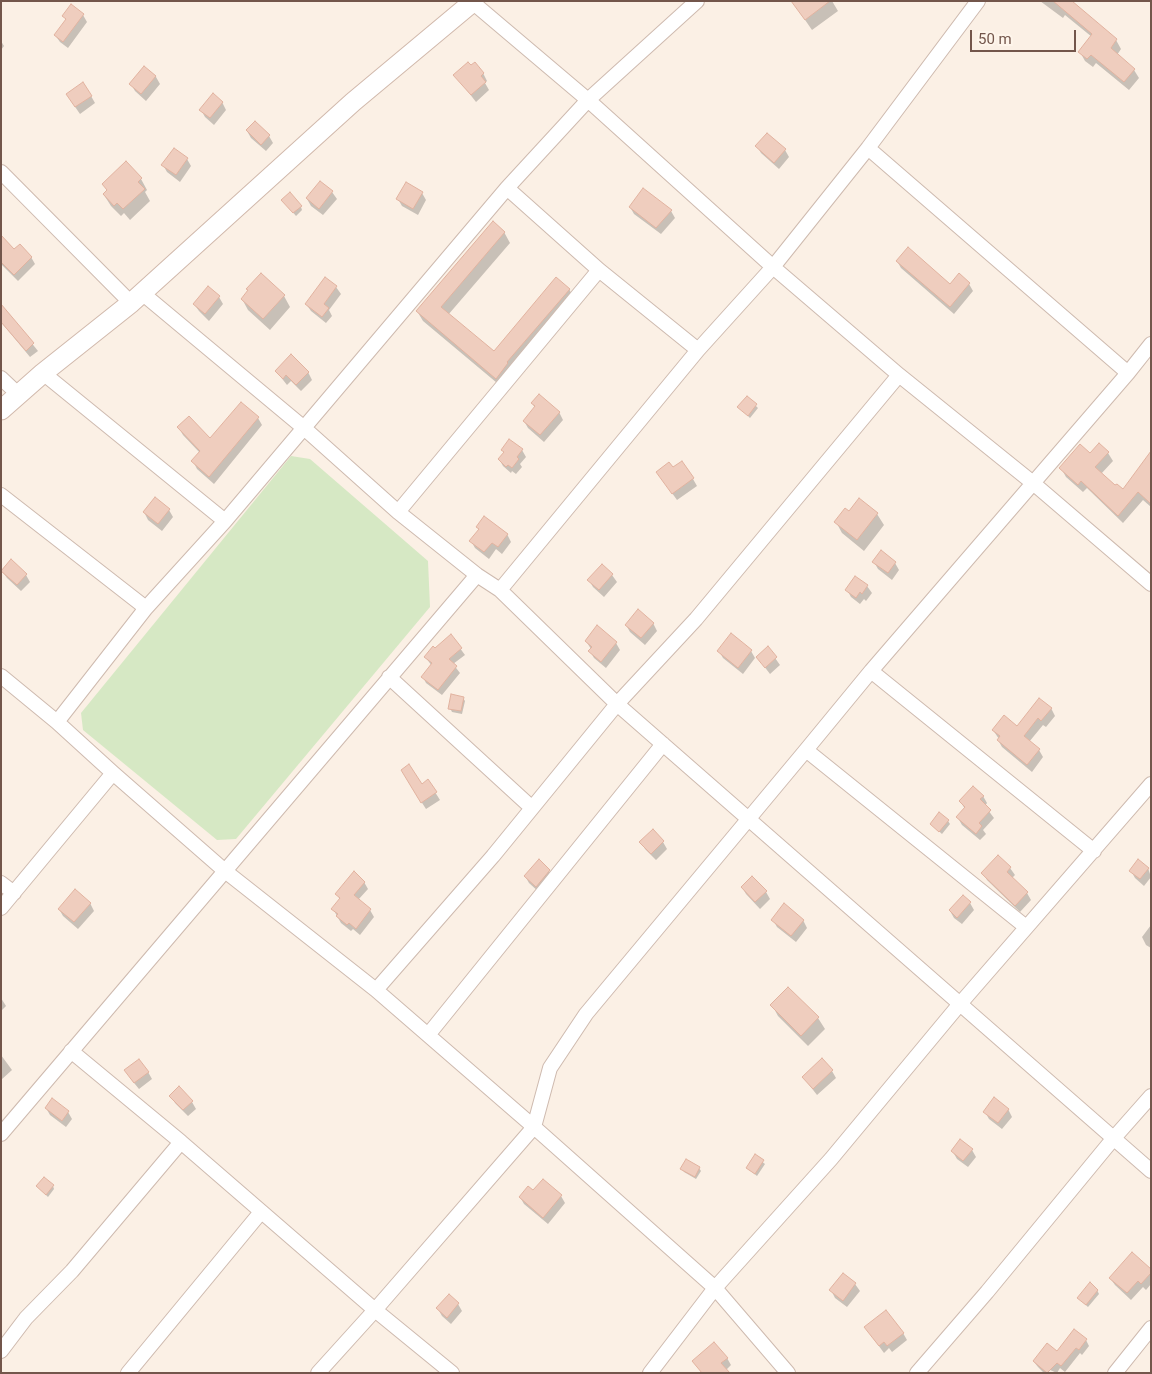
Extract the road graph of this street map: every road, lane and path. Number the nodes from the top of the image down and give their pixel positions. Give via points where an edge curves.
1 (697, 1) edge
2 (978, 1) edge
3 (473, 2) edge
4 (588, 100) junction
5 (868, 148) junction
6 (1, 172) edge
7 (507, 188) junction
8 (773, 267) junction
9 (599, 270) junction
10 (136, 298) junction
11 (1151, 344) edge
12 (698, 350) junction
13 (43, 373) junction
14 (1128, 373) junction
15 (898, 375) junction
16 (1, 378) edge
17 (19, 395) junction
18 (1, 410) edge
19 (304, 428) junction
20 (1033, 483) junction
21 (1, 495) edge
22 (398, 512) junction
23 (225, 521) junction
24 (477, 575) junction
25 (1151, 584) edge
26 (500, 590) junction
27 (146, 608) junction
28 (871, 671) junction
29 (1, 676) edge
30 (390, 677) junction
31 (617, 704) junction
32 (57, 722) junction
33 (663, 744) junction
34 (806, 750) junction
35 (113, 773) junction
36 (1151, 784) edge
37 (532, 808) junction
38 (749, 818) junction
39 (1094, 851) junction
40 (225, 871) junction
41 (1, 883) edge
42 (14, 893) junction
43 (1, 908) edge
44 (1026, 927) junction
45 (376, 990) junction
46 (959, 1005) junction
47 (428, 1035) junction
48 (71, 1051) junction
49 (1151, 1096) edge
50 (534, 1126) junction
51 (1, 1134) edge
52 (1113, 1139) junction
53 (181, 1142) junction
54 (1151, 1171) edge
55 (261, 1212) junction
56 (715, 1288) junction
57 (375, 1310) junction
58 (1151, 1328) edge
59 (1, 1351) edge
60 (128, 1373) edge
61 (318, 1373) edge
62 (452, 1373) edge
63 (650, 1373) edge
64 (788, 1373) edge
65 (917, 1373) edge
66 (1115, 1373) edge

1 - 4 street
2 - 5 street
3 - 4 street
3 - 10 street via 353,102
4 - 7 street
4 - 8 street
5 - 8 street
5 - 14 street
6 - 10 street
7 - 9 street
7 - 19 street
8 - 12 street
8 - 15 street
9 - 12 street
9 - 22 street
10 - 13 street
10 - 19 street
11 - 14 street
12 - 26 street
13 - 17 street
13 - 23 street
14 - 20 street
15 - 20 street
15 - 31 street via 696,619
16 - 17 street
17 - 18 street
19 - 22 street
19 - 23 street
20 - 25 street
20 - 28 street
21 - 27 street
22 - 24 street
23 - 27 street
24 - 26 street
24 - 30 street
26 - 31 street
27 - 32 street
28 - 34 street
28 - 39 street
29 - 32 street
30 - 37 street
30 - 40 street
31 - 33 street
31 - 37 street
32 - 35 street
33 - 38 street
33 - 47 street
34 - 38 street
34 - 44 street
35 - 40 street
35 - 42 street
36 - 39 street
37 - 45 street
38 - 46 street
38 - 50 street via 586,1014 550,1068
39 - 44 street
40 - 45 street
40 - 48 street
41 - 42 street
42 - 43 street
44 - 46 street
45 - 47 street
46 - 52 street
46 - 56 street via 831,1159
47 - 50 street
48 - 51 street
48 - 53 street
49 - 52 street
50 - 56 street
50 - 57 street
52 - 54 street
52 - 65 street
53 - 55 street
53 - 59 street via 72,1271 26,1318
55 - 57 street
55 - 60 street
56 - 63 street
56 - 64 street
57 - 61 street
57 - 62 street
58 - 66 street

